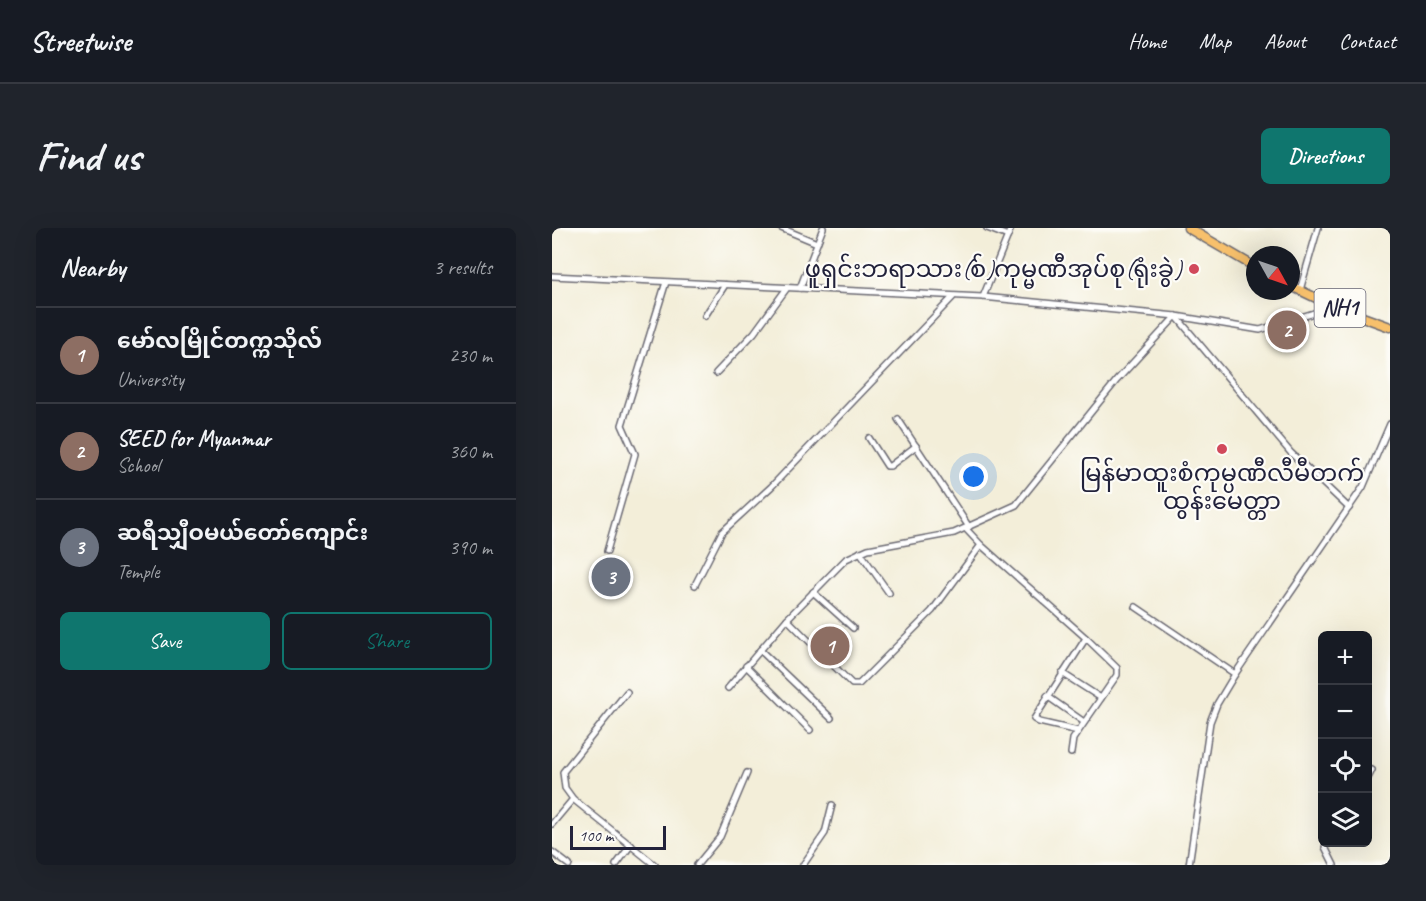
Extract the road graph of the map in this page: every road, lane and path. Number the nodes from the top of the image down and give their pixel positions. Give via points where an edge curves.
1 (781, 228) edge
2 (823, 228) edge
3 (987, 228) edge
4 (1011, 228) edge
5 (1188, 228) edge
6 (1318, 228) edge
7 (1008, 236) junction
8 (817, 243) junction
9 (1246, 262) edge
10 (1300, 275) edge
11 (552, 276) edge
12 (666, 282) junction
13 (725, 285) junction
14 (787, 288) junction
15 (800, 288) junction
16 (1300, 290) edge
17 (953, 297) junction
18 (983, 297) junction
19 (1335, 307) junction
20 (705, 316) dead end
21 (1176, 316) junction
22 (1390, 327) edge
23 (716, 373) dead end
24 (898, 419) dead end
25 (1390, 424) edge
26 (869, 438) dead end
27 (916, 446) junction
28 (1349, 508) junction
29 (968, 528) junction
30 (981, 545) junction
31 (607, 551) dead end
32 (860, 552) junction
33 (695, 585) dead end
34 (813, 592) junction
35 (889, 593) dead end
36 (1136, 607) dead end
37 (787, 619) junction
38 (853, 628) dead end
39 (1086, 638) junction
40 (760, 650) junction
41 (746, 666) junction
42 (1062, 673) junction
43 (1235, 674) junction
44 (728, 688) dead end
45 (627, 692) dead end
46 (1047, 696) junction
47 (1101, 698) junction
48 (831, 718) dead end
49 (1084, 722) junction
50 (810, 730) dead end
51 (1078, 731) junction
52 (1071, 753) dead end
53 (747, 772) dead end
54 (573, 799) junction
55 (832, 805) dead end
56 (552, 824) edge
57 (631, 845) junction
58 (1325, 847) edge
59 (552, 852) edge
60 (569, 865) edge
61 (616, 865) edge
62 (655, 865) edge
63 (698, 865) edge
64 (803, 865) edge
65 (1189, 865) edge
66 (1334, 865) edge

1 - 8 street
2 - 8 street
3 - 7 street
4 - 7 street
5 - 9 highway
6 - 10 street
7 - 18 street
8 - 15 street
11 - 12 street
12 - 13 street
12 - 31 street via 622,426 635,454
13 - 14 street
13 - 20 street
14 - 15 street
14 - 23 street via 754,333
15 - 17 street
16 - 19 highway, NH1
17 - 18 street
17 - 33 street via 771,487 722,531
18 - 21 street
19 - 21 street via 1260,330
19 - 22 highway, NH1
21 - 28 street via 1291,453
21 - 29 street via 1117,380 1017,505
24 - 27 street
25 - 28 street via 1363,487
26 - 27 street via 888,466
27 - 29 street
28 - 43 street
29 - 30 street
29 - 32 street
30 - 37 street via 932,611 859,684 852,684
30 - 39 street
32 - 34 street via 841,562
32 - 35 street
34 - 37 street
34 - 38 street
36 - 43 street
37 - 40 street
39 - 42 street
39 - 47 street via 1117,668 1117,675
40 - 41 street
40 - 48 street
41 - 44 street
41 - 50 street
42 - 46 street
42 - 47 street
43 - 65 street via 1210,722
45 - 54 street via 564,772 563,782
46 - 49 street
46 - 51 street via 1035,720
47 - 49 street
49 - 51 street
51 - 52 street
53 - 63 street via 720,837
54 - 56 street
54 - 57 street
55 - 64 street via 825,833
57 - 61 street
57 - 62 street
58 - 66 street
59 - 60 street

